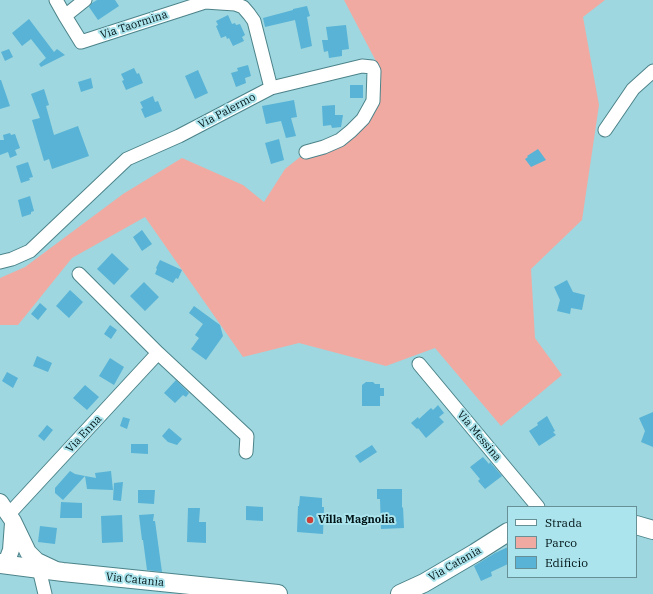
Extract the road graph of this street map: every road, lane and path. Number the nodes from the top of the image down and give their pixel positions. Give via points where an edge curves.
1 (56, 0) edge
2 (85, 0) edge
3 (206, 1) edge
4 (65, 16) junction
5 (653, 71) edge
6 (271, 88) junction
7 (605, 130) dead end
8 (306, 152) dead end
9 (0, 262) edge
10 (79, 274) dead end
11 (158, 353) junction
12 (419, 364) dead end
13 (246, 452) dead end
14 (537, 506) edge
15 (8, 513) edge
16 (637, 525) edge
17 (653, 530) edge
18 (507, 533) edge
19 (0, 564) edge
20 (39, 569) junction
21 (63, 572) junction
22 (407, 592) edge
23 (45, 594) edge
24 (272, 594) edge

1 - 4 street, Via Taormina
2 - 4 street
3 - 4 street, Via Taormina via 81,42
3 - 6 street, Via Taormina via 235,4 243,7 249,14 254,21
5 - 7 street via 633,89
6 - 8 street, Via Palermo via 362,66 372,67 372,101 363,119 340,140
6 - 9 street, Via Palermo via 179,136 127,159 30,251
10 - 11 street
11 - 13 street via 247,436
11 - 15 street, Via Enna
12 - 14 street, Via Messina
15 - 19 street via 12,550 8,558
15 - 21 street via 28,552 37,561
16 - 17 main road
18 - 22 main road, Via Catania
19 - 20 main road, Via Catania
20 - 21 main road, Via Catania
20 - 23 street
21 - 24 main road, Via Catania

